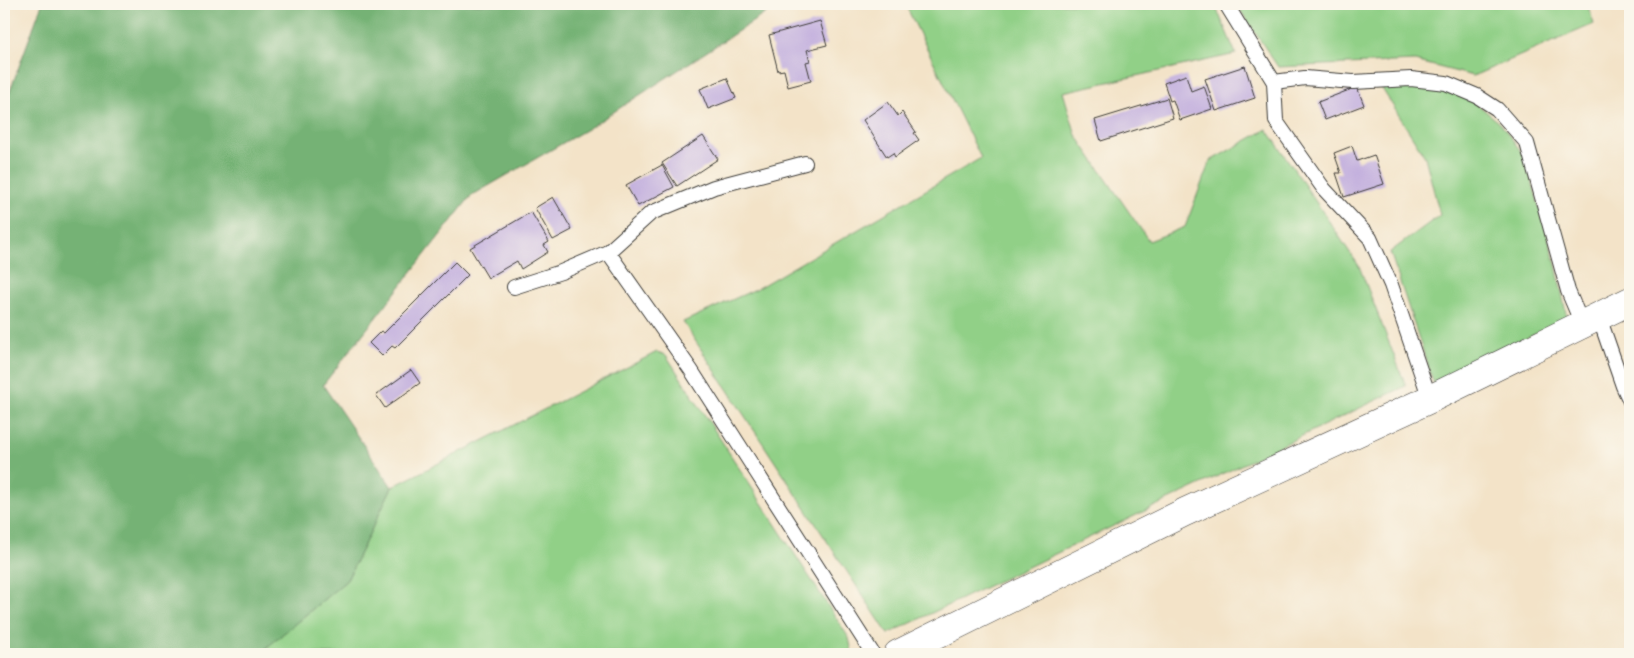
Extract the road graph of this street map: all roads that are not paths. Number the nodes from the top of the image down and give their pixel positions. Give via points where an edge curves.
1 (1226, 4) edge
2 (1274, 82) junction
3 (805, 163) dead end
4 (608, 252) junction
5 (514, 286) dead end
6 (1630, 301) edge
7 (1590, 320) junction
8 (1430, 399) junction
9 (1630, 401) edge
10 (873, 654) edge
11 (898, 654) edge

1 - 2 lane
2 - 7 lane via 1305,78 1353,82 1411,79 1446,83 1497,109 1527,143 1568,291
2 - 8 lane via 1276,121 1324,189 1370,238 1391,285
3 - 4 lane via 714,187 651,213
4 - 5 lane via 561,272
4 - 10 lane via 696,378
6 - 7 street
7 - 8 street
7 - 9 lane
8 - 11 street via 1185,512

